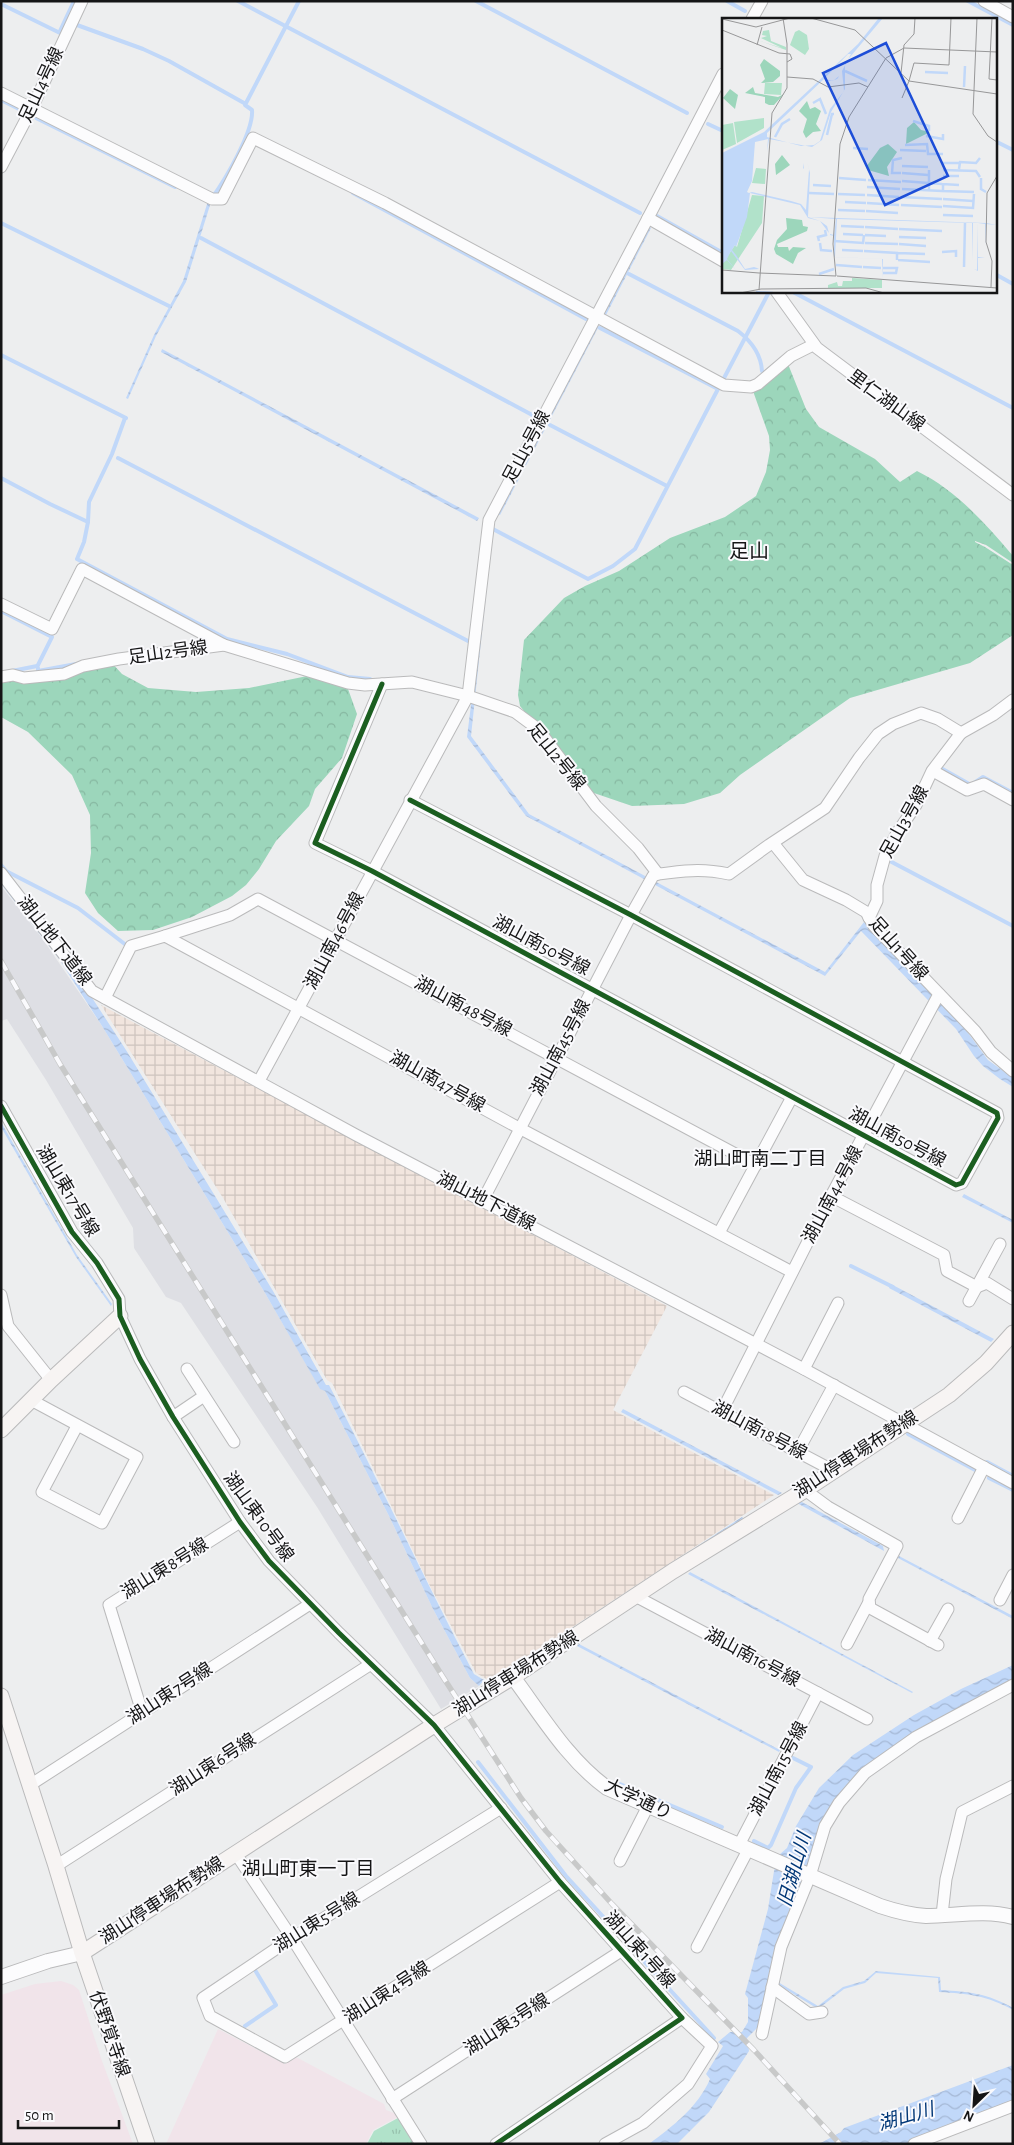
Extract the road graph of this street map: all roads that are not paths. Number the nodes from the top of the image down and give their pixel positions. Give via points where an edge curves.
1 (82, 1) edge
2 (762, 1) edge
3 (984, 1) edge
4 (1013, 17) edge
5 (753, 18) edge
6 (722, 76) edge
7 (1, 93) edge
8 (32, 108) junction
9 (1, 167) edge
10 (648, 218) junction
11 (722, 260) edge
12 (777, 292) edge
13 (597, 318) junction
14 (814, 345) junction
15 (1013, 495) edge
16 (1, 604) edge
17 (224, 645) junction
18 (1, 677) edge
19 (382, 684) junction
20 (468, 696) junction
21 (1013, 700) edge
22 (961, 733) junction
23 (933, 771) junction
24 (410, 800) junction
25 (1013, 800) edge
26 (773, 843) junction
27 (372, 871) junction
28 (1, 873) edge
29 (658, 874) junction
30 (631, 915) junction
31 (869, 918) junction
32 (165, 936) junction
33 (336, 939) junction
34 (592, 989) junction
35 (105, 998) junction
36 (937, 999) junction
37 (300, 1007) junction
38 (556, 1057) junction
39 (904, 1062) junction
40 (1013, 1071) edge
41 (259, 1081) junction
42 (792, 1097) junction
43 (1, 1106) edge
44 (519, 1128) junction
45 (864, 1135) junction
46 (756, 1165) junction
47 (831, 1196) junction
48 (483, 1200) junction
49 (719, 1233) junction
50 (1000, 1244) dead end
51 (792, 1272) junction
52 (976, 1287) junction
53 (1, 1295) edge
54 (1013, 1299) edge
55 (969, 1301) dead end
56 (838, 1302) dead end
57 (120, 1316) junction
58 (1013, 1333) edge
59 (757, 1344) junction
60 (187, 1369) dead end
61 (804, 1369) junction
62 (51, 1380) junction
63 (834, 1385) junction
64 (684, 1392) dead end
65 (204, 1396) junction
66 (30, 1400) junction
67 (722, 1411) junction
68 (173, 1417) junction
69 (906, 1423) junction
70 (77, 1426) junction
71 (1, 1430) edge
72 (234, 1442) dead end
73 (798, 1451) junction
74 (984, 1467) junction
75 (834, 1470) junction
76 (1013, 1483) edge
77 (805, 1490) junction
78 (958, 1518) dead end
79 (240, 1522) junction
80 (1013, 1575) edge
81 (636, 1597) junction
82 (1000, 1600) dead end
83 (869, 1602) junction
84 (310, 1604) junction
85 (948, 1609) dead end
86 (847, 1644) dead end
87 (371, 1664) junction
88 (513, 1677) junction
89 (1013, 1685) edge
90 (818, 1693) junction
91 (1, 1696) edge
92 (142, 1712) junction
93 (868, 1719) dead end
94 (434, 1725) junction
95 (30, 1785) junction
96 (1013, 1786) edge
97 (648, 1806) junction
98 (502, 1808) junction
99 (743, 1847) junction
100 (236, 1854) junction
101 (620, 1860) dead end
102 (56, 1866) junction
103 (808, 1875) junction
104 (560, 1882) junction
105 (942, 1915) junction
106 (1013, 1917) edge
107 (292, 1938) junction
108 (697, 1947) dead end
109 (620, 1951) junction
110 (82, 1953) junction
111 (1, 1978) edge
112 (772, 1987) junction
113 (822, 2012) dead end
114 (210, 2016) joint
115 (682, 2018) junction
116 (343, 2020) junction
117 (762, 2034) dead end
118 (392, 2099) junction
119 (1011, 2110) edge
120 (146, 2144) edge
121 (421, 2144) edge
122 (496, 2144) edge
123 (605, 2144) edge
124 (914, 2144) edge

1 - 8 street, 足山4号線
2 - 5 street
3 - 4 street
6 - 10 street
7 - 8 street
8 - 9 street, 足山4号線
8 - 13 street via 212,199 222,199 254,138 385,203
10 - 11 street
10 - 13 street, 足山5号線
12 - 14 street, 里仁湖山線
13 - 14 street via 724,385 751,387 758,384 791,356
13 - 20 street, 足山5号線 via 489,520
14 - 15 street, 里仁湖山線
16 - 17 street via 52,629 82,569
17 - 18 street, 足山2号線 via 83,666 64,674
17 - 19 street, 足山2号線 via 348,683
19 - 20 street, 足山2号線 via 412,682
19 - 27 street, 湖山南50号線 via 315,843
20 - 24 street, 湖山南46号線
20 - 29 street, 足山2号線 via 515,712 538,729 596,806 638,848
21 - 22 street
22 - 23 street, 足山3号線
22 - 26 street via 921,712 893,724 878,734 825,808
23 - 25 street via 967,790 984,784
23 - 31 street, 足山3号線 via 885,856 877,886 877,900
24 - 27 street, 湖山南46号線
24 - 30 street, 湖山南50号線
26 - 29 street via 729,874 707,870
26 - 31 street, 足山1号線 via 803,880 846,900 866,912
27 - 33 street, 湖山南46号線
27 - 34 street, 湖山南50号線
28 - 35 street, 湖山地下道線 via 92,991
29 - 30 street, 湖山南45号線 via 653,876
30 - 34 street, 湖山南45号線
30 - 39 street, 湖山南50号線
31 - 36 street, 足山1号線
32 - 33 street, 湖山南48号線 via 230,915 258,899
32 - 35 street via 132,946
32 - 37 street, 湖山南47号線
33 - 37 street, 湖山南46号線
33 - 38 street, 湖山南48号線
34 - 38 street, 湖山南45号線
34 - 42 street, 湖山南50号線
35 - 41 street, 湖山地下道線
36 - 39 street, 湖山南44号線
36 - 40 street, 足山1号線 via 975,1031 991,1052
37 - 41 street, 湖山南46号線
37 - 44 street, 湖山南47号線
38 - 44 street, 湖山南45号線
38 - 46 street, 湖山南48号線
39 - 45 street, 湖山南44号線
39 - 45 street, 湖山南50号線 via 998,1113 998,1118 962,1183 956,1185
41 - 48 street, 湖山地下道線
42 - 45 street, 湖山南50号線
42 - 46 street
43 - 57 street, 湖山東17号線 via 72,1232 97,1263 119,1299
44 - 48 street, 湖山南45号線
44 - 49 street, 湖山南47号線
45 - 47 street, 湖山南44号線
46 - 49 street
47 - 51 street, 湖山南44号線
47 - 52 street via 944,1255 947,1272
48 - 59 street, 湖山地下道線
49 - 51 street, 湖山南47号線
50 - 52 street
51 - 59 street, 湖山南44号線
52 - 54 street via 987,1283
52 - 55 street
53 - 62 street via 8,1326
56 - 61 street
57 - 62 main road
57 - 68 street, 湖山東10号線
58 - 69 main road, 湖山停車場布勢線 via 986,1363 949,1395
59 - 61 street, 湖山地下道線
59 - 67 street, 湖山南44号線
60 - 65 street
61 - 63 street, 湖山地下道線
62 - 66 main road
63 - 69 street, 湖山地下道線
63 - 73 street
64 - 67 street, 湖山南18号線
65 - 68 street
65 - 72 street
66 - 70 street
66 - 71 main road
67 - 73 street, 湖山南18号線
68 - 79 street, 湖山東10号線
69 - 74 street, 湖山地下道線
69 - 75 main road, 湖山停車場布勢線
70 - 70 street via 137,1457 102,1524 42,1492
73 - 75 street, 湖山南18号線
74 - 76 street, 湖山地下道線
74 - 78 street
75 - 77 main road, 湖山停車場布勢線
77 - 81 main road, 湖山停車場布勢線
77 - 83 street via 828,1507 897,1546
79 - 84 street, 湖山東10号線 via 269,1561
79 - 92 street, 湖山東8号線 via 109,1604
80 - 82 street
81 - 88 main road, 湖山停車場布勢線
81 - 90 street, 湖山南16号線
83 - 85 street via 870,1608 934,1643
83 - 86 street
84 - 87 street, 湖山東10号線
84 - 92 street, 湖山東7号線
87 - 94 street, 湖山東10号線
87 - 102 street, 湖山東6号線
88 - 94 main road, 湖山停車場布勢線
88 - 97 street, 大学通り via 591,1777 607,1788
89 - 103 street via 916,1737 855,1782 825,1826
90 - 93 street, 湖山南16号線
90 - 99 street, 湖山南15号線
91 - 95 main road, 湖山停車場布勢線
92 - 95 street, 湖山東7号線
94 - 98 street, 湖山東1号線
94 - 100 main road, 湖山停車場布勢線
95 - 102 main road, 湖山停車場布勢線
96 - 105 street via 962,1812 946,1879
97 - 99 street, 大学通り
97 - 101 street
98 - 104 street, 湖山東1号線
98 - 107 street, 湖山東5号線
99 - 103 street, 大学通り
99 - 108 street, 湖山南15号線
100 - 107 street
100 - 110 main road, 湖山停車場布勢線
102 - 110 main road, 湖山停車場布勢線
103 - 105 street via 902,1913
103 - 112 street via 781,1947
104 - 109 street, 湖山東1号線
104 - 116 street, 湖山東4号線
105 - 106 street
107 - 114 street, 湖山東5号線 via 203,1998
107 - 116 street
109 - 115 street, 湖山東1号線
109 - 118 street, 湖山東3号線
110 - 111 street
110 - 120 main road, 伏野覚寺線
112 - 113 street via 809,2014
112 - 117 street
114 - 116 street, 湖山東4号線 via 285,2057
115 - 122 street
115 - 123 street, 湖山東1号線 via 712,2046 688,2084 643,2123
116 - 118 street
118 - 121 street
119 - 124 street

